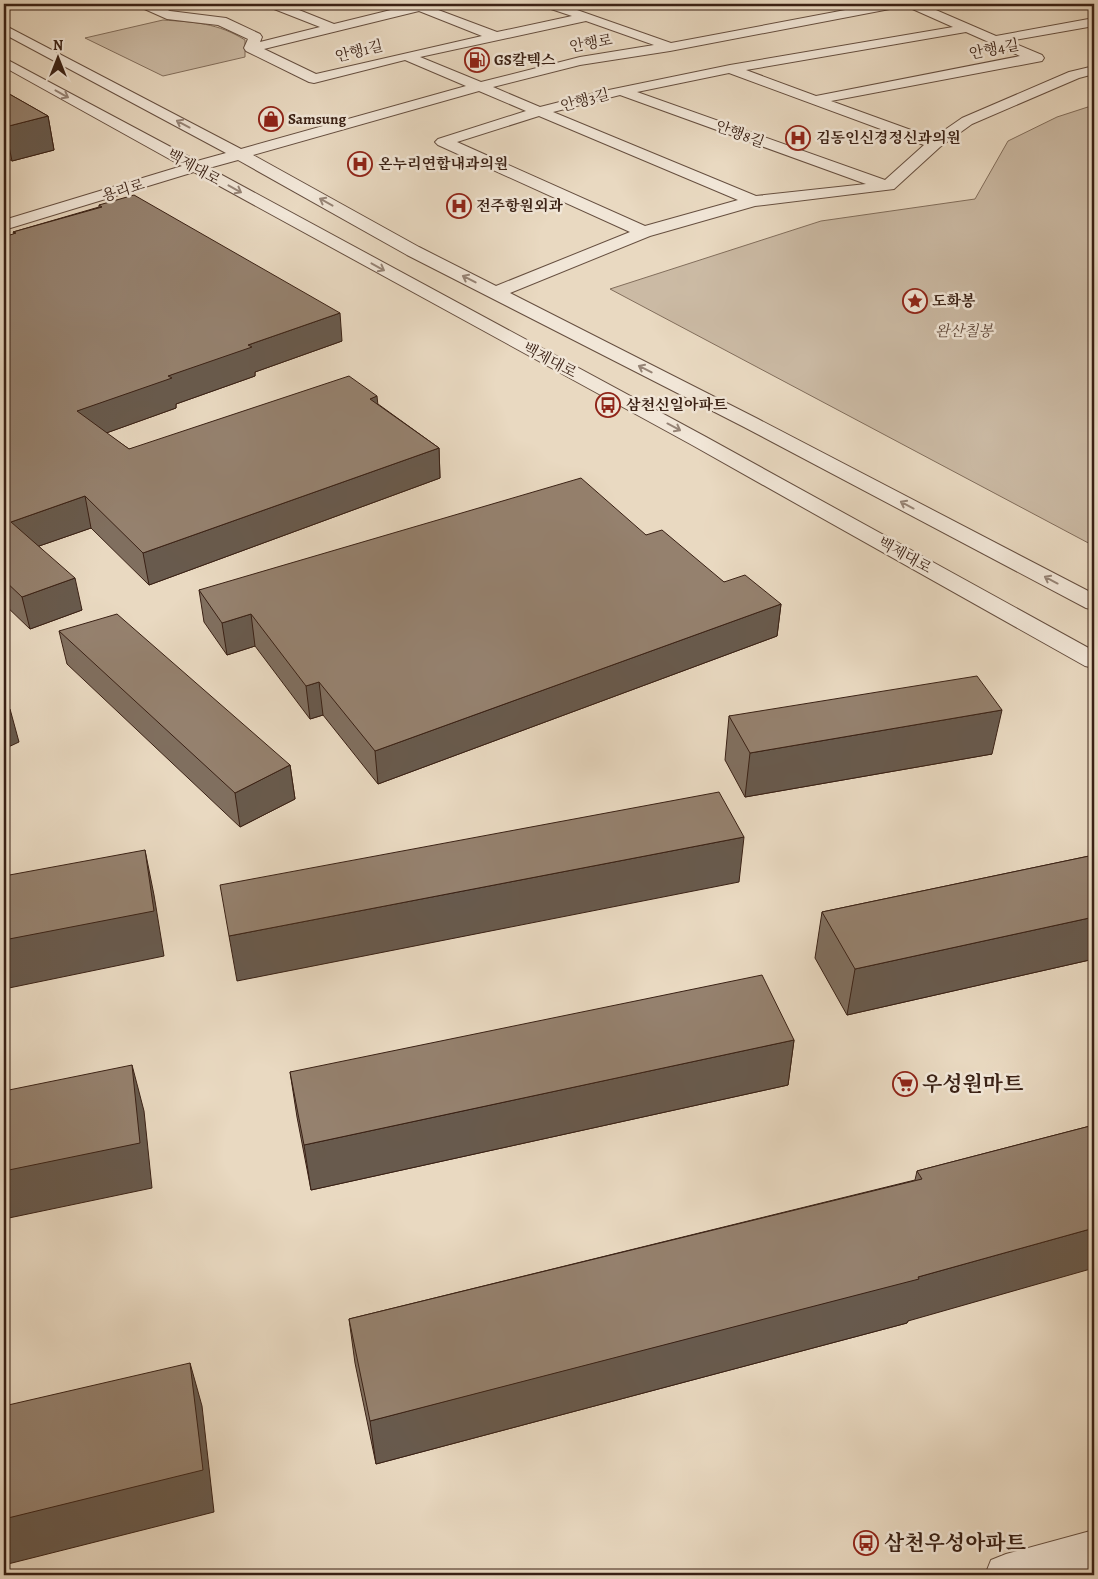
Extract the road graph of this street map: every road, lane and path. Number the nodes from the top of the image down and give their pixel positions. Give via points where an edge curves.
1 (144, 4) edge
2 (273, 4) edge
3 (549, 4) edge
4 (895, 4) edge
5 (912, 4) edge
6 (421, 5) edge
7 (594, 5) dead end
8 (566, 10) junction
9 (587, 17) junction
10 (1094, 22) edge
11 (333, 28) junction
12 (968, 28) junction
13 (4, 29) edge
14 (495, 36) junction
15 (994, 40) junction
16 (890, 42) joint
17 (670, 47) junction
18 (251, 48) junction
19 (406, 56) junction
20 (1034, 57) junction
21 (4, 62) edge
22 (730, 69) junction
23 (1094, 70) edge
24 (1074, 75) junction
25 (476, 87) junction
26 (620, 91) junction
27 (814, 101) junction
28 (537, 112) junction
29 (935, 144) junction
30 (241, 155) junction
31 (194, 167) junction
32 (888, 186) junction
33 (754, 201) junction
34 (4, 225) edge
35 (644, 232) junction
36 (495, 293) junction
37 (1094, 603) edge
38 (1094, 661) edge
39 (1094, 1551) edge
40 (1006, 1575) edge

1 - 18 street via 167,15 221,21 255,37
2 - 11 street
3 - 8 street, 안행3길
4 - 17 street, 안행로
5 - 12 street, 안행4길
6 - 11 street, 안행1길
6 - 14 street
7 - 8 street
8 - 9 street, 안행3길
9 - 14 street
9 - 17 street, 안행3길
10 - 15 street, 안행4길
11 - 18 street, 안행1길
12 - 15 street, 안행4길
12 - 16 street, 안행4길
30 -> 13 street, 백제대로
14 - 19 street
15 - 20 street, 안행4길
16 - 22 street, 안행3길
17 - 22 street, 안행3길
17 - 25 street, 안행로 via 580,61
18 - 19 street, 안행1길 via 314,79
19 - 25 street, 안행1길
20 - 24 street, 안행4길
20 - 27 street, 안행4길
21 -> 31 street, 백제대로
22 - 26 street, 안행3길
22 - 27 street, 안행3길
23 - 24 street
24 - 29 street via 967,121
25 - 28 street, 안행1길
25 - 30 street, 안행로
26 - 28 street, 안행3길
26 - 32 street, 안행8길
27 - 29 street, 안행3길
28 - 33 street
28 - 35 street, 안행3길 via 443,142
29 - 32 street
30 - 31 street, 용리로
36 -> 30 street, 백제대로
31 - 34 street, 용리로
31 -> 38 street, 백제대로 via 690,436
32 - 33 street
33 - 35 street
35 - 36 street
37 -> 36 street, 백제대로
39 - 40 street

